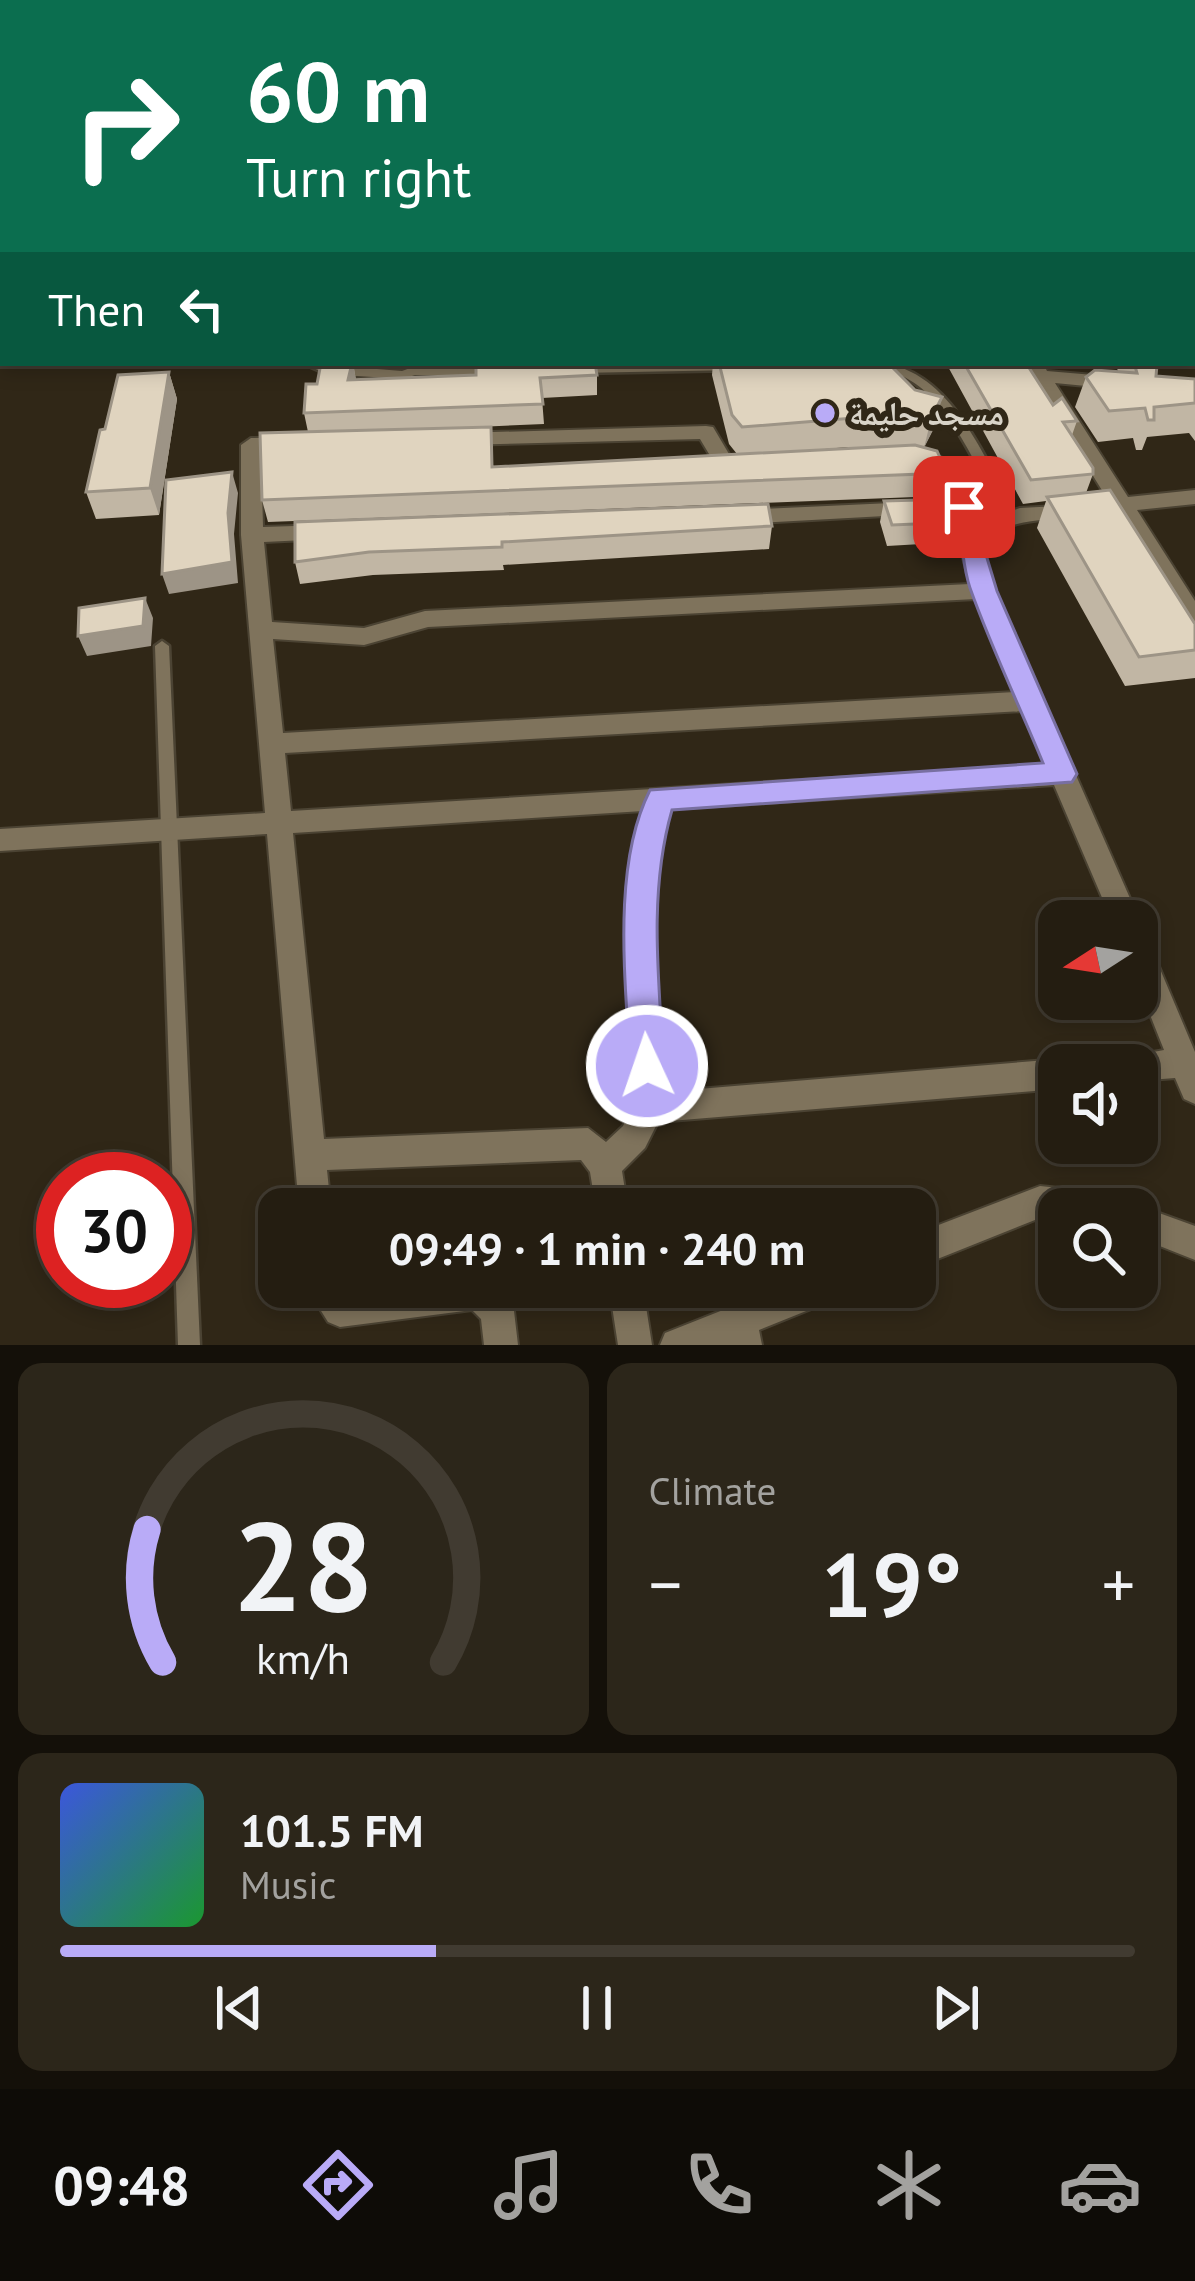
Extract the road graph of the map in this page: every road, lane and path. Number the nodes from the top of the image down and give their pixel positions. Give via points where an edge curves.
1 (316, 366) edge
2 (466, 367) edge
3 (749, 368) edge
4 (861, 368) edge
5 (555, 369) edge
6 (1037, 370) edge
7 (488, 371) edge
8 (1129, 384) edge
9 (443, 439) edge
10 (323, 442) edge
11 (889, 458) edge
12 (758, 466) edge
13 (1195, 497) edge
14 (1122, 505) junction
15 (964, 507) junction
16 (1010, 517) junction
17 (706, 518) edge
18 (345, 531) edge
19 (252, 535) junction
20 (977, 535) junction
21 (984, 591) junction
22 (1195, 620) edge
23 (260, 629) junction
24 (162, 646) dead end
25 (1031, 701) junction
26 (269, 744) junction
27 (1062, 774) junction
28 (660, 799) junction
29 (279, 823) junction
30 (167, 830) junction
31 (0, 840) edge
32 (1117, 900) edge
33 (1158, 997) edge
34 (1158, 1070) edge
35 (1038, 1076) edge
36 (1191, 1076) edge
37 (649, 1108) junction
38 (310, 1155) junction
39 (605, 1165) junction
40 (313, 1188) edge
41 (609, 1188) edge
42 (1038, 1203) edge
43 (1158, 1229) edge
44 (936, 1243) edge
45 (1195, 1243) edge
46 (493, 1308) edge
47 (629, 1308) edge
48 (786, 1308) edge
49 (743, 1332) edge
50 (189, 1345) edge
51 (501, 1345) edge
52 (635, 1345) edge
53 (677, 1345) edge

1 - 2 lane via 403,375
2 - 7 lane
3 - 5 lane
4 - 16 lane via 898,367 936,391
6 - 8 street
6 - 14 street
9 - 12 street via 706,432 725,464
10 - 19 street via 251,445
11 - 15 street via 944,465
13 - 14 street
14 - 16 street
14 - 22 street
15 - 17 street
15 - 20 street
16 - 20 street
18 - 19 street
19 - 23 street
20 - 21 street
21 - 23 street via 425,619 395,635 358,639
21 - 25 street
23 - 26 street
24 - 30 lane
25 - 26 street
25 - 27 street
26 - 29 street
27 - 28 street
27 - 32 street
28 - 29 street
28 - 37 street via 647,842 640,940
29 - 30 street
29 - 38 street
30 - 31 street
30 - 50 lane
33 - 36 street
34 - 36 street
35 - 37 street
37 - 39 street
38 - 39 street via 588,1144
38 - 40 street
39 - 41 street
42 - 44 street
43 - 45 street
46 - 51 street
47 - 52 street
48 - 49 street
49 - 53 street

